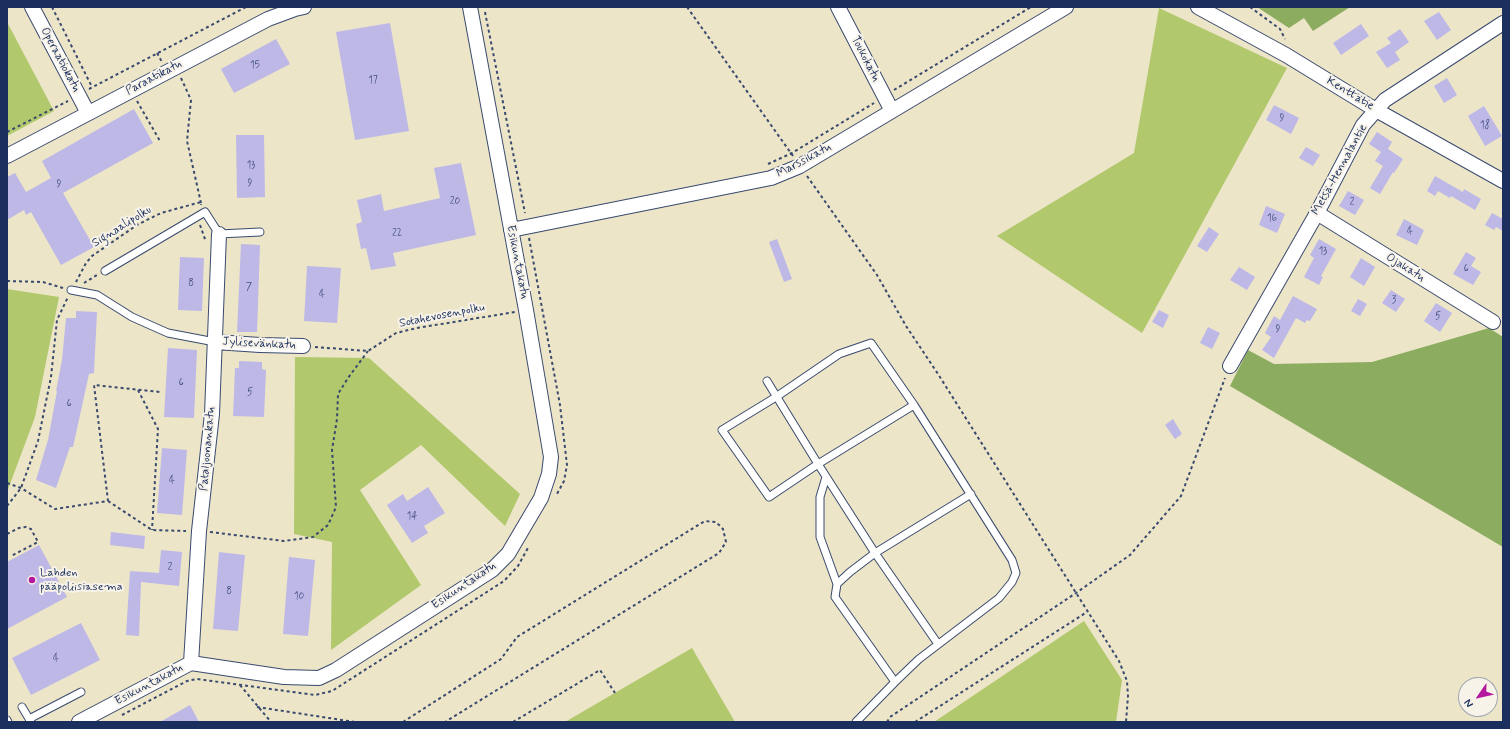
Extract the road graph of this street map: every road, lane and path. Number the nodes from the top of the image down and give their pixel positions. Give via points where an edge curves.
1 (32, 7) edge
2 (52, 7) edge
3 (246, 7) edge
4 (304, 7) edge
5 (470, 7) edge
6 (484, 7) edge
7 (687, 7) edge
8 (838, 7) edge
9 (1031, 7) edge
10 (1066, 7) edge
11 (1198, 7) edge
12 (1503, 23) edge
13 (180, 76) dead end
14 (92, 88) junction
15 (131, 91) junction
16 (78, 95) junction
17 (884, 97) junction
18 (1376, 110) junction
19 (892, 111) junction
20 (88, 113) junction
21 (7, 132) edge
22 (160, 141) dead end
23 (792, 153) junction
24 (7, 156) edge
25 (767, 165) dead end
26 (800, 166) junction
27 (1503, 181) edge
28 (201, 202) junction
29 (205, 212) junction
30 (532, 212) dead end
31 (1317, 214) junction
32 (527, 227) junction
33 (510, 230) junction
34 (260, 232) dead end
35 (219, 234) junction
36 (105, 270) joint
37 (7, 281) edge
38 (72, 290) junction
39 (526, 310) junction
40 (1493, 322) dead end
41 (215, 342) junction
42 (303, 346) joint
43 (368, 352) junction
44 (1230, 366) joint
45 (767, 381) dead end
46 (138, 390) junction
47 (160, 392) dead end
48 (776, 397) junction
49 (914, 405) junction
50 (818, 464) junction
51 (826, 476) junction
52 (7, 483) edge
53 (21, 488) junction
54 (557, 494) dead end
55 (970, 494) junction
56 (108, 501) junction
57 (7, 506) edge
58 (152, 530) junction
59 (199, 531) junction
60 (7, 534) edge
61 (532, 540) dead end
62 (876, 553) junction
63 (11, 556) dead end
64 (837, 584) junction
65 (1076, 593) junction
66 (1087, 612) junction
67 (938, 644) junction
68 (191, 662) junction
69 (895, 682) junction
70 (240, 685) junction
71 (81, 692) dead end
72 (615, 693) dead end
73 (257, 706) junction
74 (22, 707) dead end
75 (116, 718) dead end
76 (30, 720) edge
77 (80, 722) edge
78 (271, 722) edge
79 (355, 722) edge
80 (403, 722) edge
81 (445, 722) edge
82 (513, 722) edge
83 (856, 722) edge
84 (887, 722) edge
85 (915, 722) edge
86 (1126, 722) edge

1 - 16 street, Operaatiokatu
2 - 14 path
3 - 14 path
4 - 15 street, Paraatikatu via 268,19
5 - 33 street, Esikuntakatu
6 - 30 path via 524,213
7 - 23 path
8 - 17 street, Toukokatu
9 - 17 path
10 - 19 street, Marssikatu
11 - 18 street, Kenttätie
12 - 18 street, Metsä-Hennalantie via 1385,100
13 - 28 path via 191,100 187,141
14 - 16 path
15 - 20 street, Paraatikatu
15 - 22 path
16 - 20 street, Operaatiokatu
16 - 21 path
17 - 19 street, Toukokatu
17 - 23 path
18 - 27 street, Kenttätie
18 - 31 street, Metsä-Hennalantie via 1363,125
19 - 26 street, Marssikatu
20 - 24 street, Paraatikatu
23 - 25 path
23 - 26 path
26 - 32 street, Marssikatu via 772,178
26 - 65 path via 877,275 906,326
28 - 29 path
28 - 38 path, Signaalipolku via 161,213 137,225 96,253 86,263
29 - 35 lane
29 - 36 lane
31 - 40 street, Ojakatu
31 - 44 street, Metsä-Hennalantie
32 - 33 street, Marssikatu
32 - 54 path via 560,405 566,457 564,481
33 - 39 street, Esikuntakatu
34 - 35 lane
35 - 41 street, Pataljoonankatu
36 - 38 path
37 - 38 path via 43,282
38 - 41 lane via 97,295 132,317 168,333
38 - 53 path, Signaalipolku via 57,320 51,377 38,442
39 - 43 path, Sotahevosenpolku via 396,333
39 - 68 street, Esikuntakatu via 551,457 549,474 541,498 508,554 492,570 336,670 319,678 284,677
41 - 42 street, Jylisevänkatu
41 - 59 street, Pataljoonankatu via 212,414
42 - 43 path
43 - 59 path, Sotahevosenpolku via 338,394 332,450 336,507 328,526 313,538 284,541
44 - 65 path via 1181,496 1130,555
45 - 48 lane
46 - 47 path
46 - 56 path via 94,385
46 - 58 path via 158,429
48 - 49 lane via 839,354 871,343
48 - 50 lane
48 - 50 lane via 722,430 769,497
49 - 50 lane
49 - 55 lane
50 - 51 lane
51 - 62 lane
51 - 64 lane via 820,497 820,536
52 - 53 path
53 - 56 path via 55,509
53 - 57 path, Signaalipolku
55 - 62 lane
55 - 67 lane via 1012,560 1016,573 999,598
56 - 58 path
58 - 59 path, Sotahevosenpolku
59 - 68 street, Pataljoonankatu
60 - 63 path via 26,527 31,529 38,542
61 - 70 path via 518,566 504,581 332,691 315,696
62 - 64 lane
62 - 67 lane
64 - 69 lane via 835,597
65 - 66 path
65 - 84 path
66 - 85 path
66 - 86 path via 1127,680
67 - 69 lane
68 - 77 street, Esikuntakatu
69 - 83 lane
70 - 73 path
70 - 75 path via 187,681
71 - 76 lane
72 - 82 path via 600,670
73 - 78 path
73 - 79 path
74 - 76 lane
80 - 81 path via 502,659 517,637 695,527 706,521 716,522 723,530 726,542 719,553

